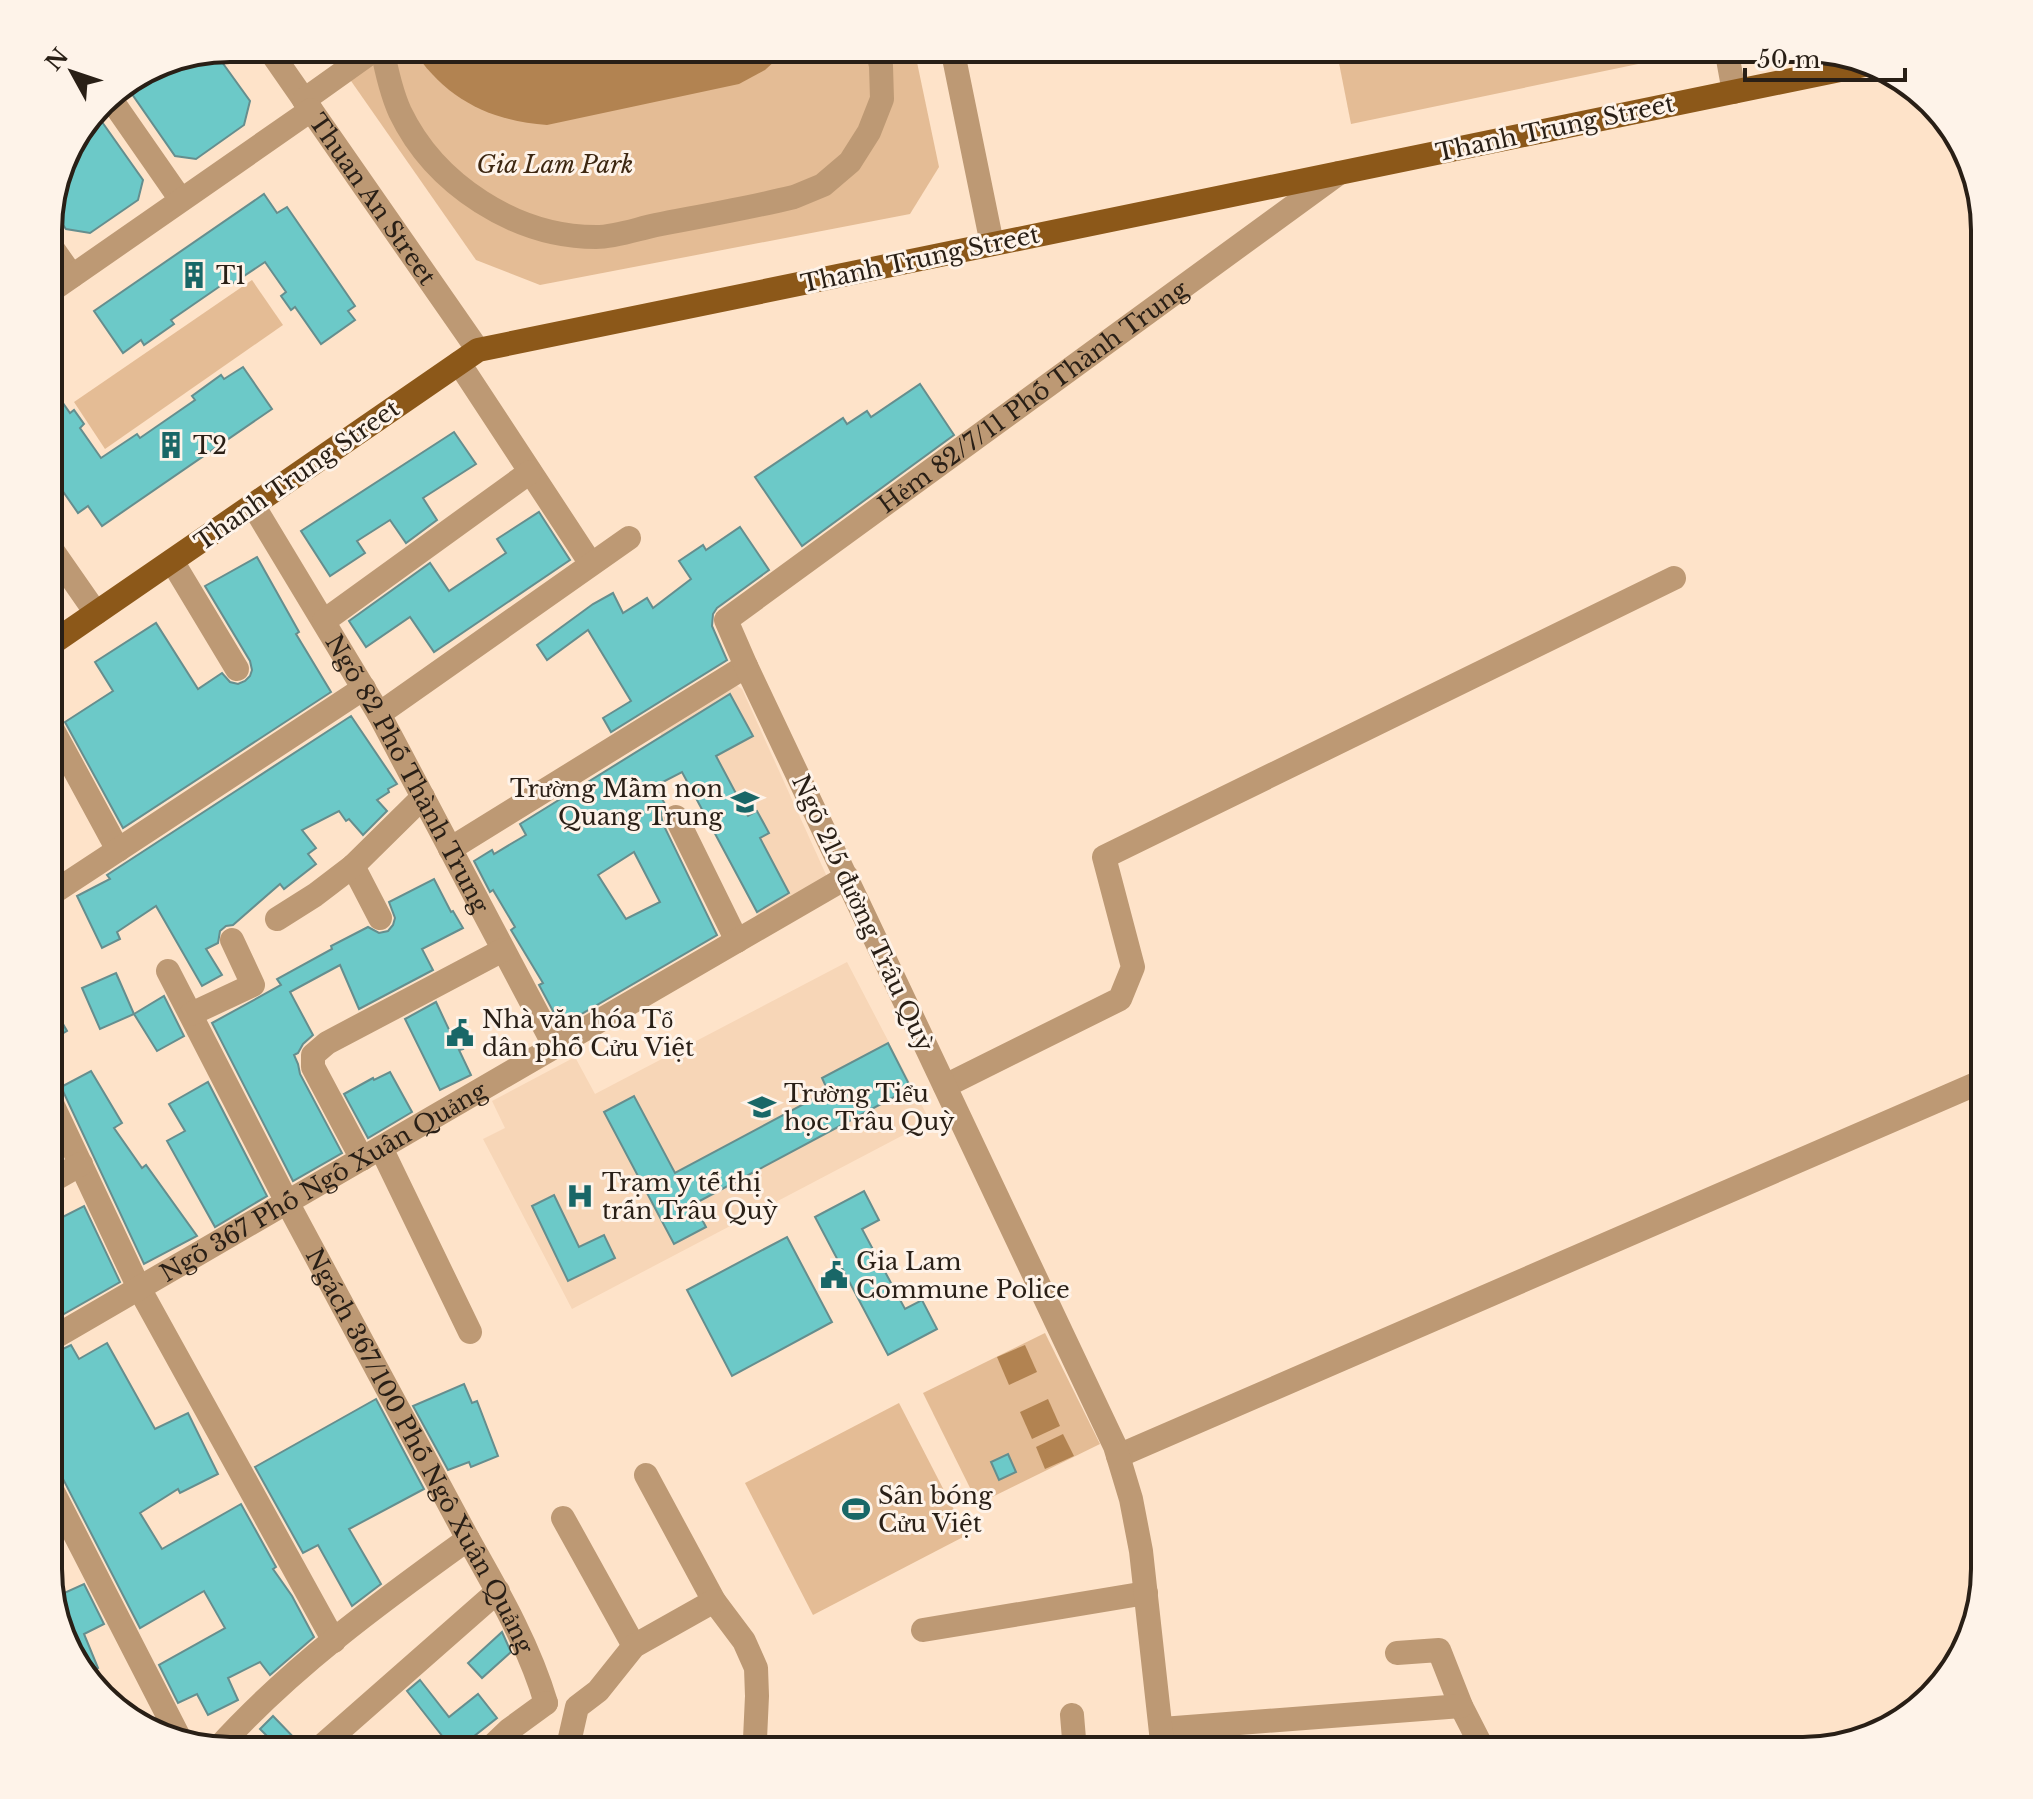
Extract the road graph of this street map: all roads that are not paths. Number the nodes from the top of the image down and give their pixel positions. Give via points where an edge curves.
1 (278, 62) edge
2 (362, 62) edge
3 (383, 62) edge
4 (880, 62) edge
5 (955, 62) edge
6 (1729, 62) edge
7 (1848, 68) edge
8 (1734, 92) junction
9 (308, 105) junction
10 (116, 107) edge
11 (1339, 173) junction
12 (181, 200) junction
13 (992, 244) junction
14 (62, 262) edge
15 (72, 276) junction
16 (62, 283) edge
17 (468, 356) junction
18 (530, 472) junction
19 (253, 505) junction
20 (629, 538) dead end
21 (172, 561) junction
22 (62, 564) edge
23 (591, 564) junction
24 (1674, 578) dead end
25 (96, 613) junction
26 (726, 620) joint
27 (324, 621) junction
28 (62, 636) edge
29 (746, 666) junction
30 (237, 669) dead end
31 (364, 688) junction
32 (379, 714) junction
33 (62, 747) edge
34 (423, 797) junction
35 (676, 817) dead end
36 (450, 849) junction
37 (118, 850) junction
38 (353, 866) junction
39 (847, 877) junction
40 (62, 887) edge
41 (380, 918) dead end
42 (277, 919) dead end
43 (232, 940) dead end
44 (737, 941) junction
45 (503, 950) junction
46 (168, 971) dead end
47 (191, 1014) junction
48 (555, 1047) junction
49 (945, 1086) junction
50 (1971, 1086) edge
51 (62, 1124) edge
52 (372, 1153) junction
53 (81, 1164) junction
54 (62, 1175) edge
55 (287, 1202) junction
56 (139, 1288) junction
57 (470, 1332) dead end
58 (62, 1333) edge
59 (1118, 1456) junction
60 (646, 1475) dead end
61 (62, 1509) edge
62 (563, 1518) dead end
63 (468, 1539) junction
64 (498, 1591) junction
65 (1146, 1593) junction
66 (714, 1601) junction
67 (923, 1630) dead end
68 (334, 1641) junction
69 (634, 1646) junction
70 (1397, 1653) dead end
71 (546, 1703) junction
72 (1461, 1706) junction
73 (577, 1707) junction
74 (1072, 1715) dead end
75 (174, 1727) edge
76 (228, 1737) edge
77 (332, 1737) edge
78 (502, 1737) edge
79 (570, 1737) edge
80 (755, 1737) edge
81 (1074, 1737) edge
82 (1162, 1737) edge
83 (1188, 1737) edge
84 (1477, 1737) edge

1 - 9 street, Thuan An Street
2 - 9 street
3 - 4 street via 400,112 421,146 479,201 555,233 599,237 794,197 823,185 850,162 869,132 882,99
5 - 13 street
6 - 8 street
7 - 8 main road, Thanh Trung Street
8 - 11 main road, Thanh Trung Street
9 - 12 street
9 - 17 street, Thuan An Street
10 - 12 street
11 - 13 main road, Thanh Trung Street
11 - 26 street, Hẻm 82/7/11 Phố Thành Trung
12 - 15 street
13 - 17 main road, Thanh Trung Street
14 - 15 street
15 - 16 street
17 - 18 street, Thuan An Street
17 - 19 main road, Thanh Trung Street
18 - 23 street, Thuan An Street
18 - 27 street
19 - 21 main road, Thanh Trung Street
19 - 27 street, Ngõ 82 Phố Thành Trung
20 - 23 street
21 - 25 main road, Thanh Trung Street
21 - 30 street
22 - 25 street
23 - 32 street
24 - 49 street via 1104,857 1133,967 1120,999
25 - 28 main road, Thanh Trung Street
26 - 29 street, Ngõ 215 đường Trâu Quỳ
27 - 31 street, Ngõ 82 Phố Thành Trung
29 - 36 street
29 - 39 street, Ngõ 215 đường Trâu Quỳ
31 - 32 street, Ngõ 82 Phố Thành Trung
31 - 37 street
32 - 34 street, Ngõ 82 Phố Thành Trung
33 - 37 street
34 - 36 street, Ngõ 82 Phố Thành Trung
34 - 38 street
35 - 44 street
36 - 45 street, Ngõ 82 Phố Thành Trung
37 - 40 street
38 - 41 street
38 - 42 street
39 - 44 street, Ngõ 367 Phố Ngô Xuân Quảng
39 - 49 street, Ngõ 215 đường Trâu Quỳ
43 - 47 street via 253,985
44 - 48 street, Ngõ 367 Phố Ngô Xuân Quảng
45 - 48 street, Ngõ 82 Phố Thành Trung
45 - 52 street via 313,1055 313,1067
46 - 47 street, Ngách 367/100 Phố Ngô Xuân Quảng
47 - 55 street, Ngách 367/100 Phố Ngô Xuân Quảng
48 - 52 street, Ngõ 367 Phố Ngô Xuân Quảng
49 - 59 street, Ngõ 215 đường Trâu Quỳ
50 - 59 street
51 - 53 street
52 - 55 street, Ngõ 367 Phố Ngô Xuân Quảng
52 - 57 street
53 - 54 street
53 - 56 street
55 - 56 street, Ngõ 367 Phố Ngô Xuân Quảng
55 - 63 street, Ngách 367/100 Phố Ngô Xuân Quảng
56 - 58 street, Ngõ 367 Phố Ngô Xuân Quảng
56 - 68 street
59 - 65 street, Ngõ 215 đường Trâu Quỳ via 1131,1499
60 - 66 street
61 - 75 street
62 - 69 street
63 - 64 street, Ngách 367/100 Phố Ngô Xuân Quảng
63 - 68 street
64 - 71 street, Ngách 367/100 Phố Ngô Xuân Quảng
64 - 77 street
65 - 67 street
65 - 82 street, Ngõ 215 đường Trâu Quỳ
66 - 69 street
66 - 80 street via 744,1641 756,1668
68 - 76 street
69 - 73 street via 598,1691
70 - 72 street via 1439,1650
71 - 73 street via 559,1712
71 - 78 street
72 - 83 street
72 - 84 street
73 - 79 street
74 - 81 street

